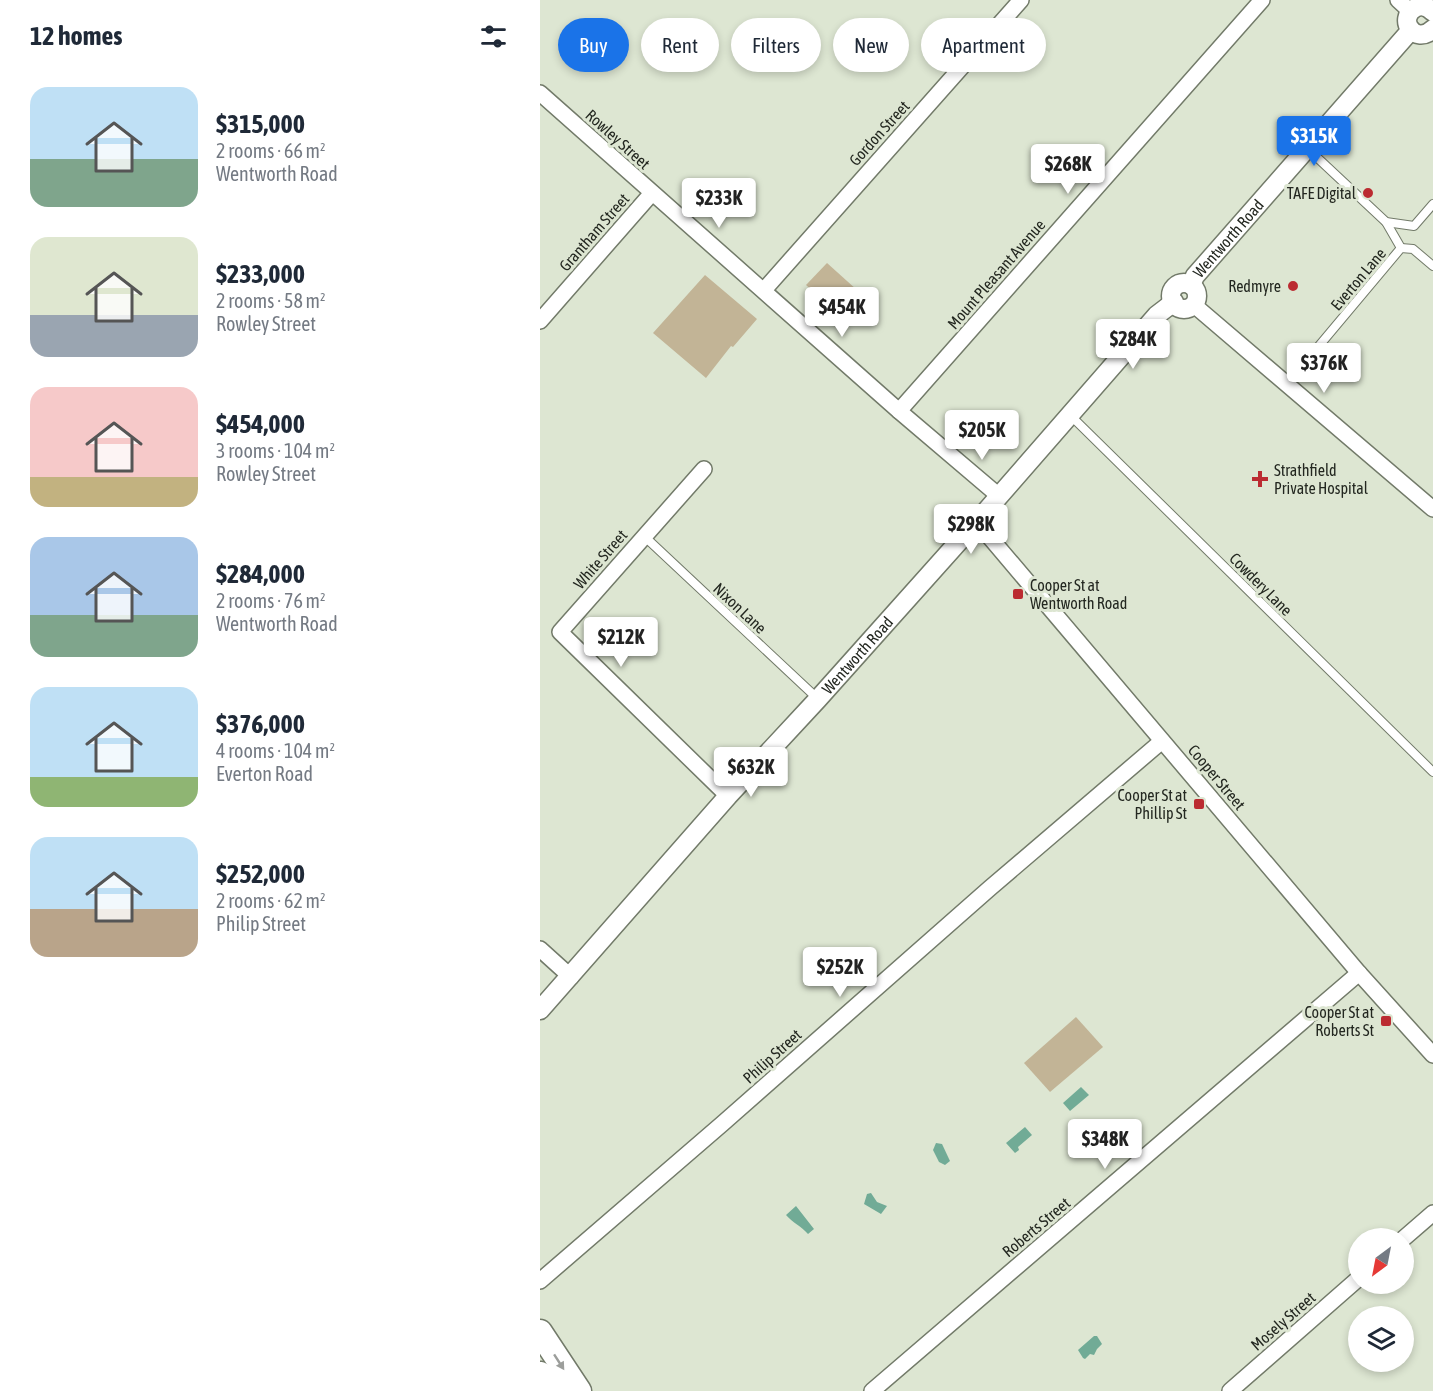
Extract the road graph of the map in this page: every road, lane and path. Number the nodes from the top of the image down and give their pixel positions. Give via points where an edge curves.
1 (1021, 0) edge
2 (1262, 0) edge
3 (1404, 6) edge
4 (1433, 11) edge
5 (1433, 29) edge
6 (1411, 30) junction
7 (540, 93) edge
8 (1307, 148) junction
9 (652, 193) junction
10 (1433, 204) edge
11 (1386, 222) junction
12 (1401, 248) junction
13 (1433, 266) edge
14 (1191, 285) junction
15 (764, 290) junction
16 (1174, 302) junction
17 (1194, 304) junction
18 (540, 321) edge
19 (1287, 384) junction
20 (899, 411) junction
21 (1070, 415) junction
22 (704, 469) dead end
23 (999, 496) junction
24 (1433, 509) edge
25 (976, 521) junction
26 (644, 536) junction
27 (818, 699) junction
28 (1162, 741) junction
29 (1433, 772) edge
30 (728, 796) junction
31 (540, 949) edge
32 (1359, 973) junction
33 (571, 977) junction
34 (540, 1010) edge
35 (1433, 1055) edge
36 (1433, 1213) edge
37 (1414, 1229) edge
38 (540, 1281) edge
39 (1348, 1288) edge
40 (540, 1332) edge
41 (540, 1374) edge
42 (552, 1391) edge
43 (579, 1391) edge
44 (872, 1391) edge
45 (1230, 1391) edge

1 - 15 street, Gordon Street
2 - 20 street, Mount Pleasant Avenue
3 - 4 street
3 - 6 street
5 - 6 street via 1422,35
6 - 8 street, Wentworth Road
7 - 9 street, Rowley Street
8 - 11 lane
8 - 14 street, Wentworth Road
9 - 15 street, Rowley Street
9 - 18 street, Grantham Street
10 - 11 lane via 1413,226
11 - 12 lane
12 - 13 lane, Everton Lane via 1413,249
12 - 19 lane, Everton Lane
14 - 16 street via 1182,283 1175,287
14 - 17 street via 1197,294
15 - 20 street, Rowley Street
16 - 17 street via 1183,308
16 - 21 street, Wentworth Road via 1157,315
17 - 19 street
19 - 24 street
20 - 23 street, Rowley Street
21 - 23 street, Wentworth Road
21 - 29 lane, Cowdery Lane
22 - 26 street, White Street
23 - 25 street, Wentworth Road
25 - 27 street, Wentworth Road
25 - 28 street, Cooper Street
26 - 27 lane, Nixon Lane
26 - 30 street, White Street via 560,632
27 - 30 street, Wentworth Road
28 - 32 street, Cooper Street
28 - 38 street, Philip Street
30 - 33 street, Wentworth Road
31 - 33 street
32 - 35 street, Cooper Street
32 - 44 street, Roberts Street
33 - 34 street, Wentworth Road
36 - 37 street
39 - 45 street, Mosely Street
40 -> 43 highway
41 - 42 highway

